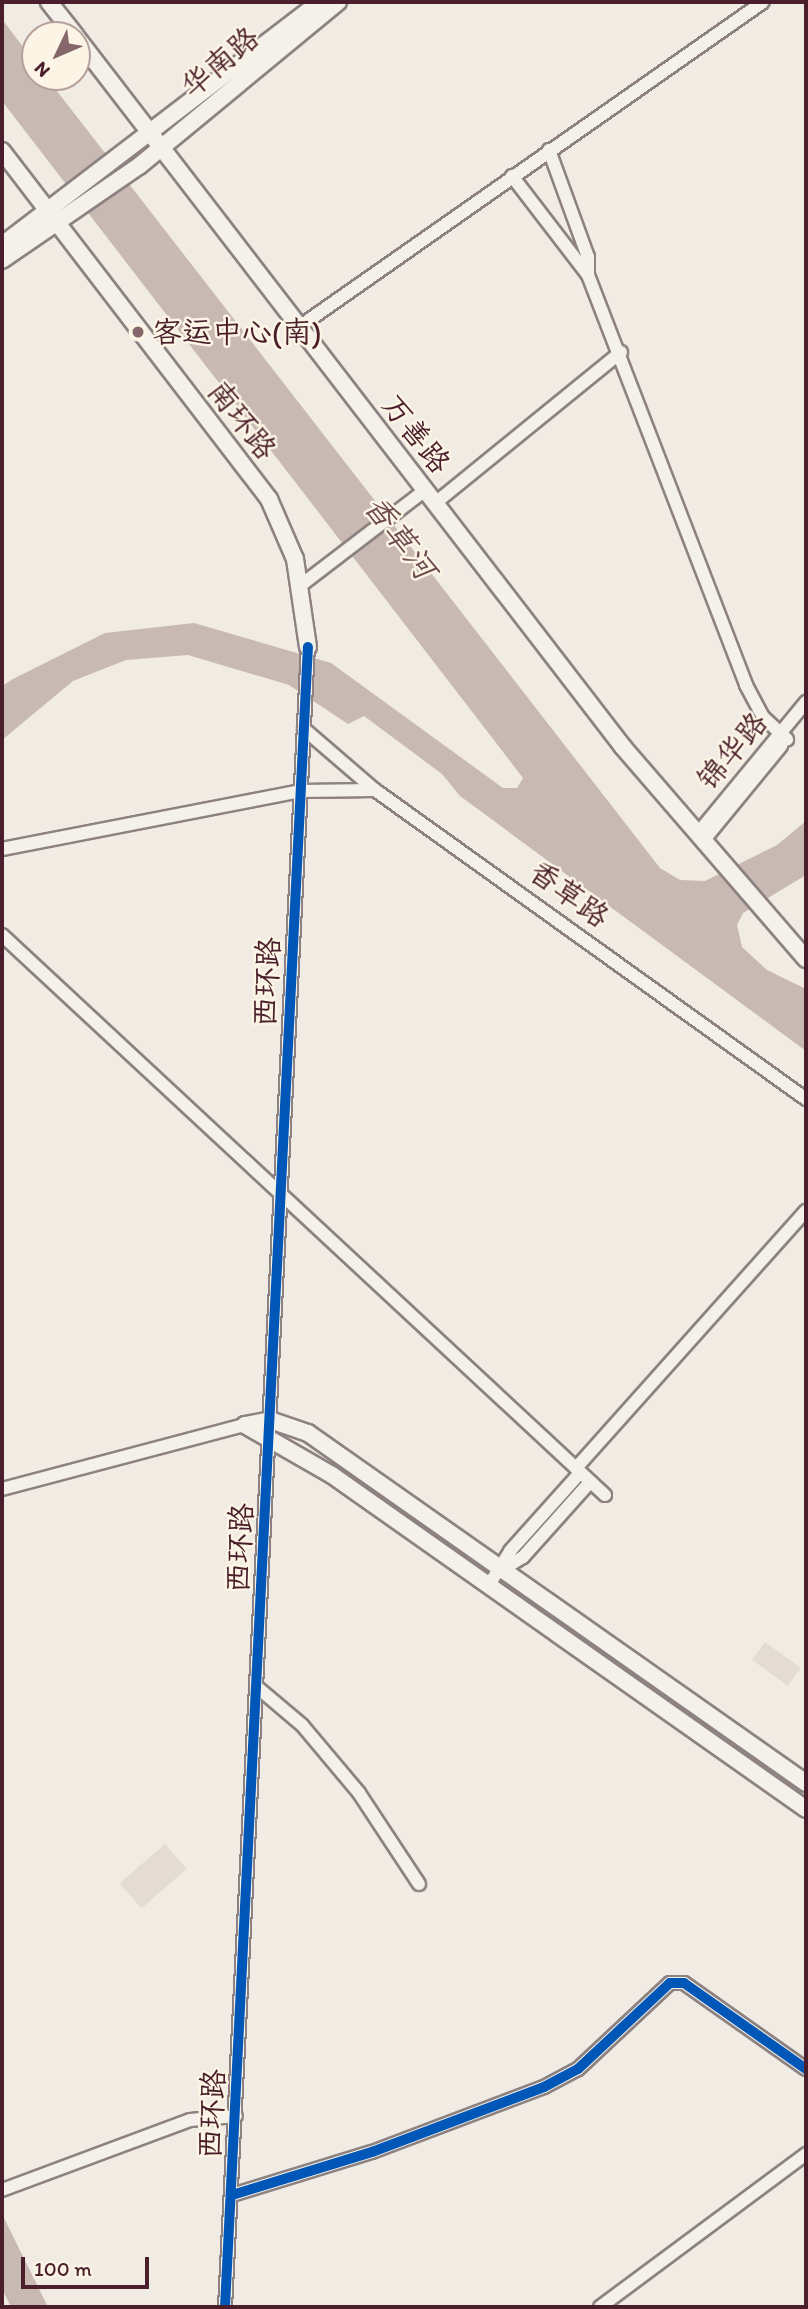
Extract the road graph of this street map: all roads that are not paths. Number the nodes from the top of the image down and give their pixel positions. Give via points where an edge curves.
1 (49, 2) edge
2 (320, 2) edge
3 (338, 2) edge
4 (763, 2) edge
5 (64, 21) edge
6 (91, 56) edge
7 (156, 142) junction
8 (548, 150) junction
9 (2, 151) edge
10 (512, 176) junction
11 (47, 211) junction
12 (59, 226) junction
13 (2, 245) edge
14 (2, 260) edge
15 (588, 275) junction
16 (299, 327) junction
17 (621, 352) junction
18 (429, 498) junction
19 (301, 585) junction
20 (308, 647) joint
21 (806, 702) edge
22 (806, 715) edge
23 (304, 729) junction
24 (783, 736) junction
25 (375, 790) junction
26 (301, 791) junction
27 (701, 837) junction
28 (2, 849) edge
29 (2, 935) edge
30 (804, 952) edge
31 (806, 1099) edge
32 (282, 1192) junction
33 (806, 1211) edge
34 (271, 1420) junction
35 (245, 1425) junction
36 (270, 1437) junction
37 (582, 1474) junction
38 (2, 1489) edge
39 (605, 1495) dead end
40 (502, 1569) junction
41 (489, 1585) junction
42 (257, 1687) junction
43 (806, 1783) edge
44 (806, 1809) edge
45 (419, 1884) dead end
46 (806, 2069) edge
47 (236, 2116) junction
48 (806, 2154) edge
49 (2, 2189) edge
50 (233, 2195) junction
51 (225, 2307) edge
52 (600, 2307) edge

1 - 5 main road, 万善路
2 - 7 main road, 华南路
3 - 7 main road, 华南路
4 - 8 street
6 - 7 main road, 万善路
7 - 11 main road, 华南路 via 125,150
7 - 12 main road, 华南路 via 139,166
7 - 16 main road, 万善路
8 - 10 street
8 - 15 street via 588,257
9 - 11 main road, 南环路
10 - 15 street
10 - 16 street
11 - 12 main road, 南环路
11 - 13 main road
12 - 14 main road
12 - 19 main road, 南环路 via 269,499
15 - 17 street
16 - 18 main road, 万善路
17 - 18 street
17 - 24 street via 741,672 762,717
18 - 19 street via 396,513
18 - 27 main road, 万善路
19 - 20 main road, 南环路
20 - 23 street
21 - 24 street, 锦华路
22 - 24 street, 锦华路
23 - 25 street, 香草路
23 - 26 street
24 - 27 street, 锦华路
25 - 26 street
25 - 31 street, 香草路
26 - 28 street
26 - 32 street, 西环路
27 - 30 main road, 万善路
29 - 32 street
32 - 34 street, 西环路
32 - 37 street
33 - 37 street
34 - 35 main road
34 - 36 street, 西环路
34 - 40 main road via 308,1433
35 - 36 main road
35 - 38 street
36 - 41 main road
36 - 42 street, 西环路
37 - 39 street
37 - 40 street via 510,1551
40 - 41 street
40 - 43 main road
41 - 44 main road
42 - 45 street via 302,1725 359,1793
42 - 47 street, 西环路
46 - 50 street via 684,1983 670,1983 578,2069 544,2087 372,2152
47 - 49 street via 190,2120
47 - 50 street, 西环路
48 - 52 street
50 - 51 street, 西环路

